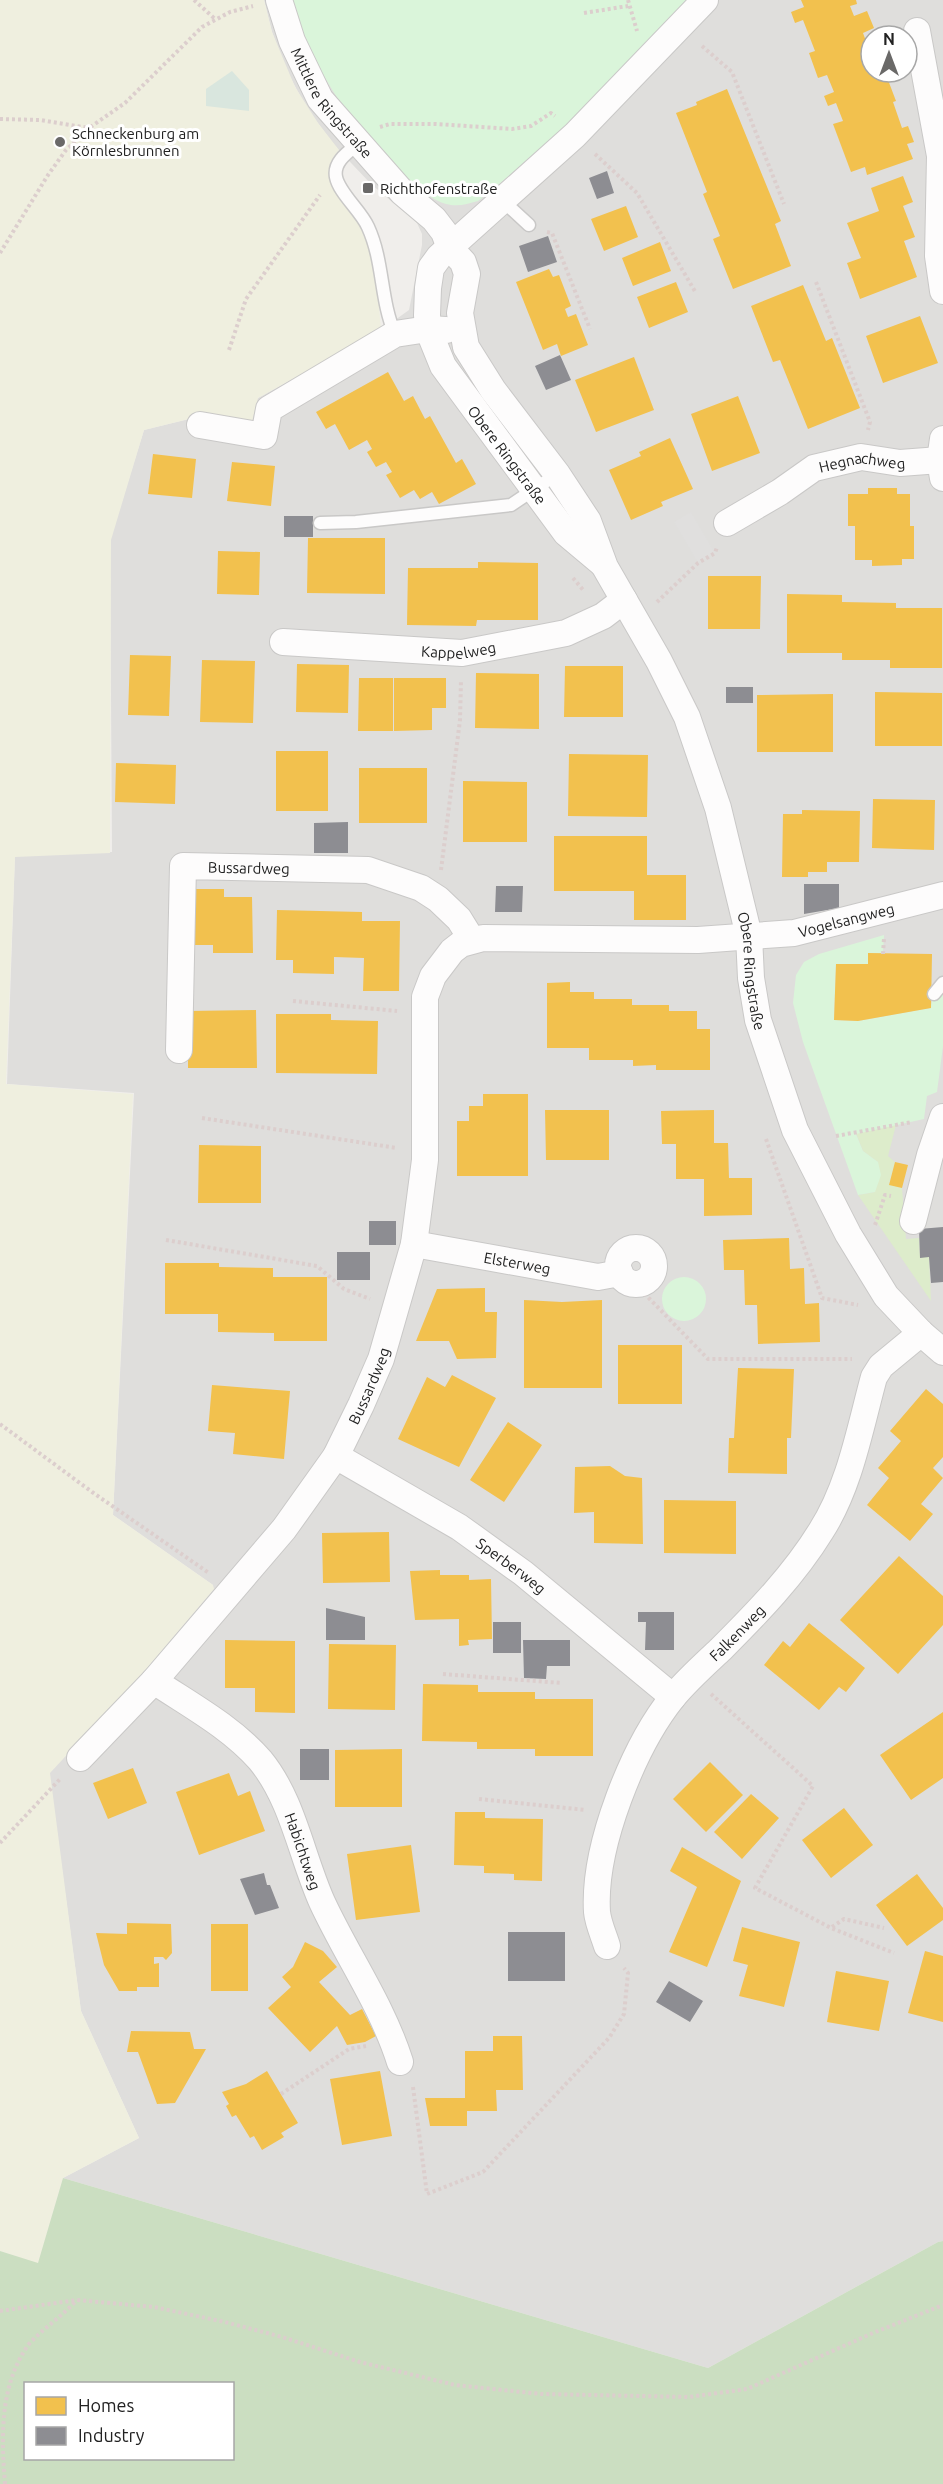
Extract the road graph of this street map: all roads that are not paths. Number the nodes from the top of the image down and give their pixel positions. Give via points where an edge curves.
1 (705, 0) edge
2 (271, 2) edge
3 (919, 42) edge
4 (358, 144) junction
5 (503, 201) junction
6 (529, 225) road end
7 (450, 248) junction
8 (943, 291) edge
9 (428, 329) junction
10 (462, 330) junction
11 (395, 334) junction
12 (200, 425) dead end
13 (942, 459) edge
14 (557, 474) junction
15 (533, 490) junction
16 (320, 523) dead end
17 (727, 523) road end
18 (605, 567) junction
19 (630, 610) junction
20 (283, 642) dead end
21 (943, 895) edge
22 (749, 936) junction
23 (472, 940) junction
24 (943, 983) edge
25 (934, 994) dead end
26 (179, 1050) dead end
27 (943, 1118) edge
28 (913, 1221) dead end
29 (414, 1244) junction
30 (627, 1278) road end
31 (921, 1333) junction
32 (943, 1352) edge
33 (336, 1456) junction
34 (154, 1681) junction
35 (673, 1697) junction
36 (80, 1758) road end
37 (607, 1946) road end
38 (400, 2062) road end

1 - 5 street via 575,135
2 - 4 street, Mittlere Ringstraße via 310,81 331,114
3 - 8 street via 940,156 938,256
4 - 7 street, Mittlere Ringstraße via 402,192 434,219
4 - 11 lane via 341,159 335,175 369,229
5 - 6 lane
5 - 7 street
7 - 9 street, Obere Ringstraße via 431,268
7 - 10 street, Obere Ringstraße via 463,262 467,274 460,313
9 - 10 street
9 - 11 street
9 - 15 street, Obere Ringstraße via 442,366
10 - 14 street, Obere Ringstraße via 466,347 483,376
11 - 12 street via 269,409 264,436
13 - 17 street, Hegnachweg via 900,463 861,457 814,468
14 - 15 lane
14 - 18 street, Obere Ringstraße via 588,521
15 - 16 lane via 511,505
15 - 18 street, Obere Ringstraße via 566,533
18 - 19 street, Obere Ringstraße
19 - 20 street, Kappelweg via 603,616 566,633 462,652
19 - 22 street, Obere Ringstraße via 687,717 718,808
21 - 22 street, Vogelsangweg via 823,927
22 - 23 street, Bussardweg via 625,941 502,936
22 - 31 street, Obere Ringstraße via 758,1020 795,1130 848,1234 886,1296
23 - 26 street, Bussardweg via 459,919 438,899 421,888 368,870 183,866
23 - 29 street, Bussardweg via 442,961 425,997 425,1152
24 - 25 lane
27 - 28 street
29 - 30 street, Elsterweg via 598,1277
29 - 33 street, Bussardweg via 381,1359
31 - 32 street, Obere Ringstraße
31 - 35 street, Falkenweg via 874,1377 840,1493 822,1530 783,1583
33 - 34 street, Bussardweg via 284,1529
33 - 35 street, Sperberweg via 459,1527 523,1573
34 - 36 street, Bussardweg
34 - 38 street, Habichtweg via 235,1736 260,1761 277,1786 323,1904 388,2026
35 - 37 street, Falkenweg via 633,1765 603,1845 597,1914

